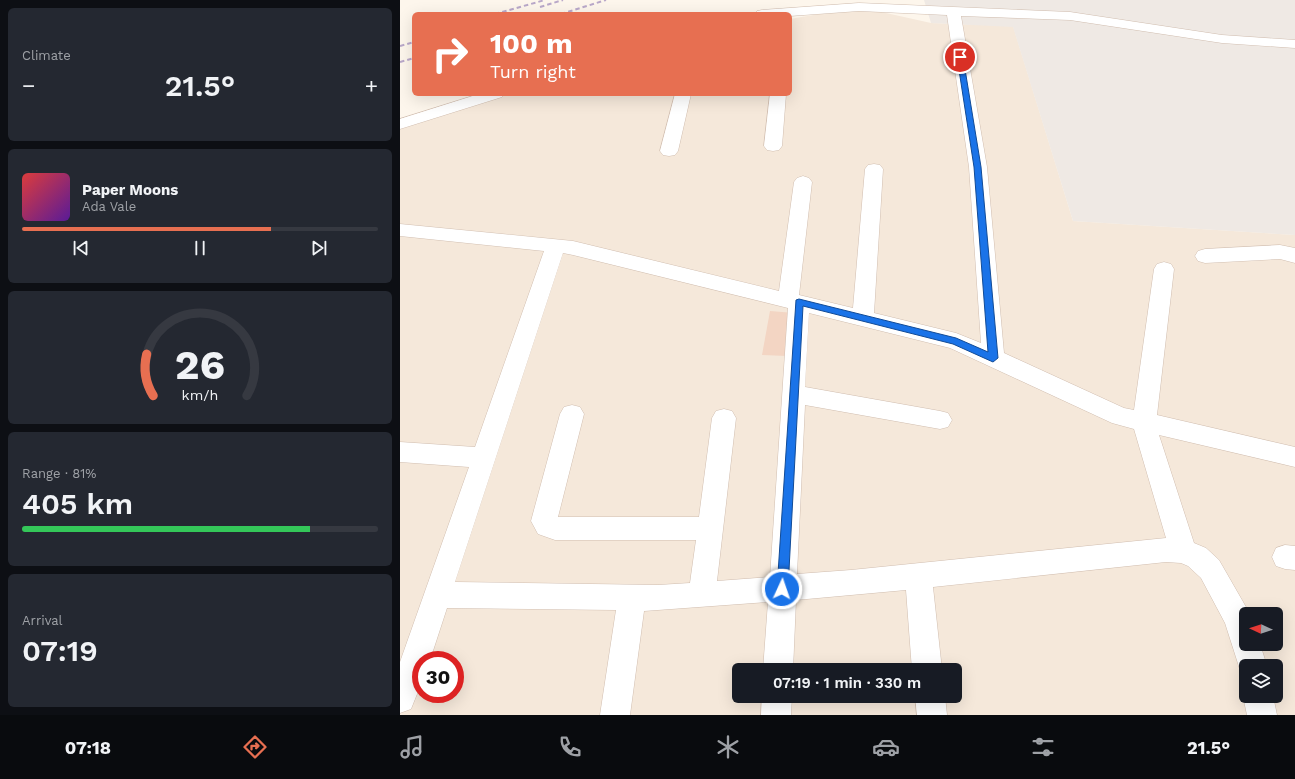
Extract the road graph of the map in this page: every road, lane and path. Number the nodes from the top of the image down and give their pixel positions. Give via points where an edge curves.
1 (953, 10) junction
2 (792, 13) edge
3 (1295, 44) edge
4 (490, 96) edge
5 (683, 96) edge
6 (778, 96) edge
7 (400, 124) edge
8 (773, 146) dead end
9 (669, 151) dead end
10 (874, 169) dead end
11 (803, 182) dead end
12 (403, 236) edge
13 (556, 246) junction
14 (1205, 256) dead end
15 (1295, 256) edge
16 (1164, 269) dead end
17 (794, 301) junction
18 (863, 318) junction
19 (993, 358) junction
20 (794, 394) junction
21 (572, 414) dead end
22 (724, 418) dead end
23 (940, 420) dead end
24 (1144, 423) junction
25 (400, 452) edge
26 (1295, 457) edge
27 (483, 458) junction
28 (710, 529) junction
29 (1182, 551) junction
30 (918, 576) junction
31 (782, 589) junction
32 (702, 594) junction
33 (437, 595) junction
34 (632, 598) junction
35 (1250, 659) edge
36 (778, 663) edge
37 (926, 663) edge
38 (403, 682) edge
39 (777, 703) edge
40 (931, 703) edge
41 (1259, 703) edge
42 (615, 715) edge
43 (776, 715) edge
44 (932, 715) edge
45 (1262, 715) edge

1 - 2 street via 859,7
1 - 3 street via 1070,16 1222,39
1 - 19 street via 978,167
4 - 7 street
5 - 9 street
6 - 8 street
10 - 18 street
11 - 17 street
12 - 13 street
13 - 17 street
13 - 27 street
14 - 15 street via 1280,252
16 - 24 street
17 - 18 street
17 - 20 street
18 - 19 street via 956,341
19 - 24 street via 1120,416
20 - 23 street
20 - 31 street
21 - 28 street via 544,522 546,526
22 - 28 street
24 - 26 street
24 - 29 street
25 - 27 street
27 - 33 street
28 - 32 street
29 - 30 street via 1166,550
29 - 35 street via 1197,557 1210,569 1238,619
30 - 31 street
30 - 37 street
31 - 32 street
31 - 36 street
32 - 34 street
33 - 34 street
33 - 38 street
34 - 42 street
39 - 43 street
40 - 44 street
41 - 45 street

